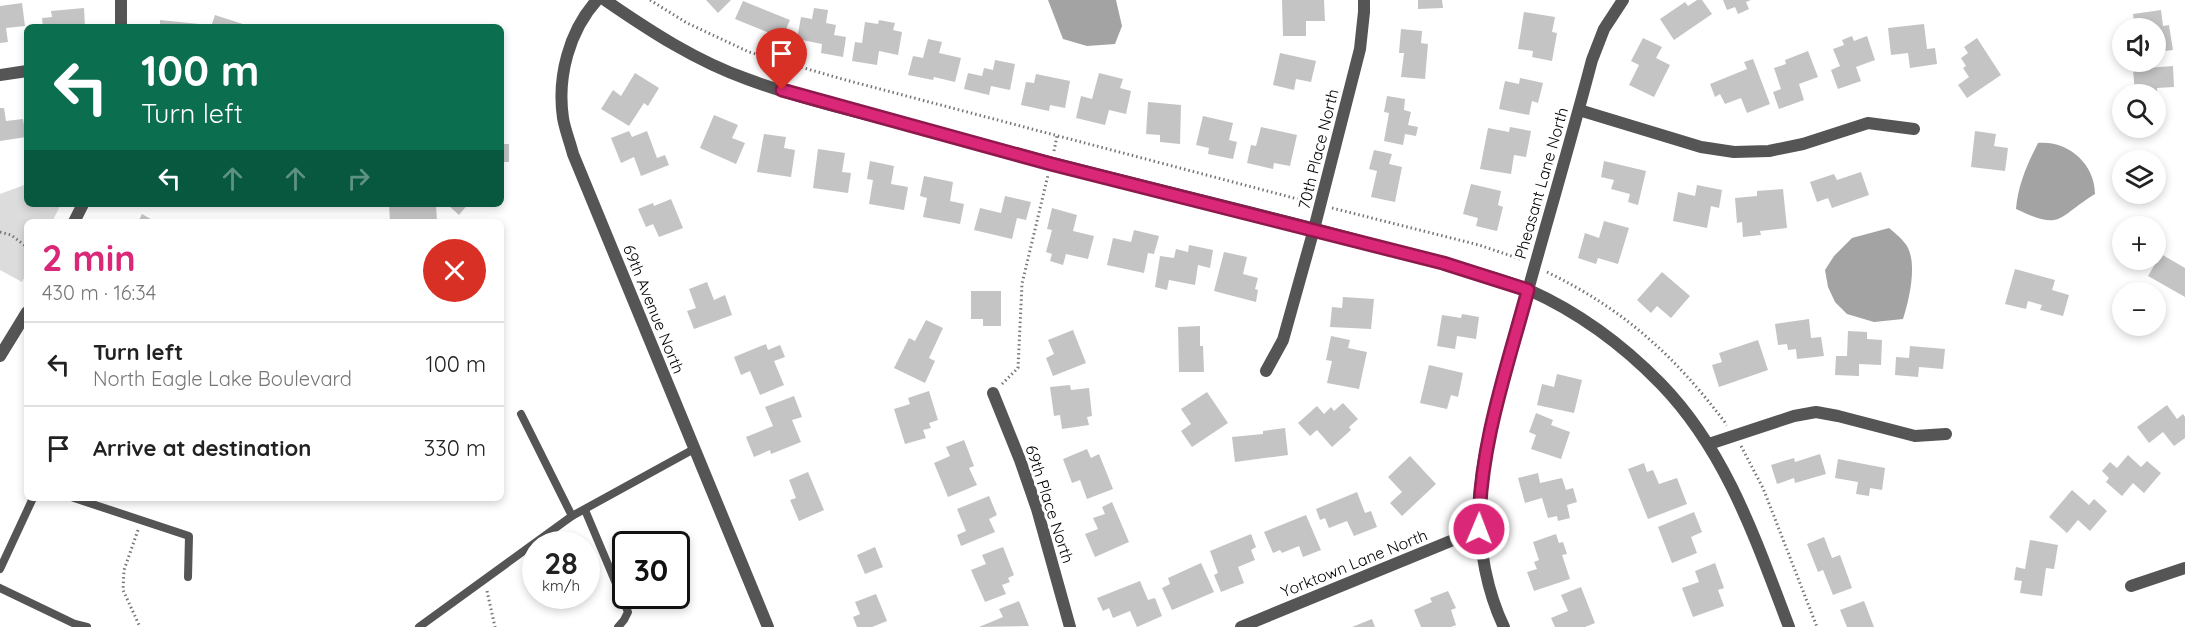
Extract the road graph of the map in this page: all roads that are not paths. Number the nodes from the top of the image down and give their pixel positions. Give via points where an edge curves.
1 (121, 0) edge
2 (597, 0) edge
3 (605, 0) edge
4 (1364, 0) edge
5 (1623, 0) edge
6 (121, 24) edge
7 (24, 71) edge
8 (0, 75) edge
9 (1579, 110) junction
10 (1914, 129) dead end
11 (1314, 229) junction
12 (1528, 290) junction
13 (24, 317) edge
14 (0, 356) edge
15 (1266, 371) dead end
16 (993, 393) road end
17 (520, 414) dead end
18 (1946, 434) dead end
19 (1708, 444) junction
20 (694, 449) junction
21 (32, 501) edge
22 (83, 501) edge
23 (585, 510) junction
24 (572, 516) junction
25 (1479, 529) junction
26 (2185, 568) edge
27 (0, 569) edge
28 (188, 577) dead end
29 (2131, 586) dead end
30 (0, 588) edge
31 (87, 627) edge
32 (419, 627) edge
33 (618, 627) edge
34 (768, 627) edge
35 (1070, 627) edge
36 (1241, 627) edge
37 (1504, 627) edge
38 (1790, 627) edge

1 - 6 street
2 - 20 street, 69th Avenue North via 578,27 567,53 562,83 563,118 573,154
3 - 11 street via 696,56 747,79 1051,164
4 - 11 street, 70th Place North via 1360,49
5 - 9 street, Pheasant Lane North via 1604,29
7 - 8 street
9 - 10 street via 1701,147 1734,152 1769,151 1803,144 1868,123
9 - 12 street, Pheasant Lane North
11 - 12 street
11 - 15 street, 70th Place North via 1283,340
12 - 19 street via 1587,323 1623,349 1662,385
12 - 25 street, Pheasant Lane North via 1484,457
13 - 14 street
16 - 35 street, 69th Place North via 1037,509
17 - 24 lane
18 - 19 street via 1915,436 1816,412
19 - 38 street via 1748,522
20 - 23 lane
20 - 34 street, 69th Avenue North
21 - 27 lane
22 - 28 lane via 189,536
23 - 24 lane
23 - 33 lane via 628,612
24 - 32 lane
25 - 36 street, Yorktown Lane North
25 - 37 street, Pheasant Lane North via 1485,571
26 - 29 street
30 - 31 lane

